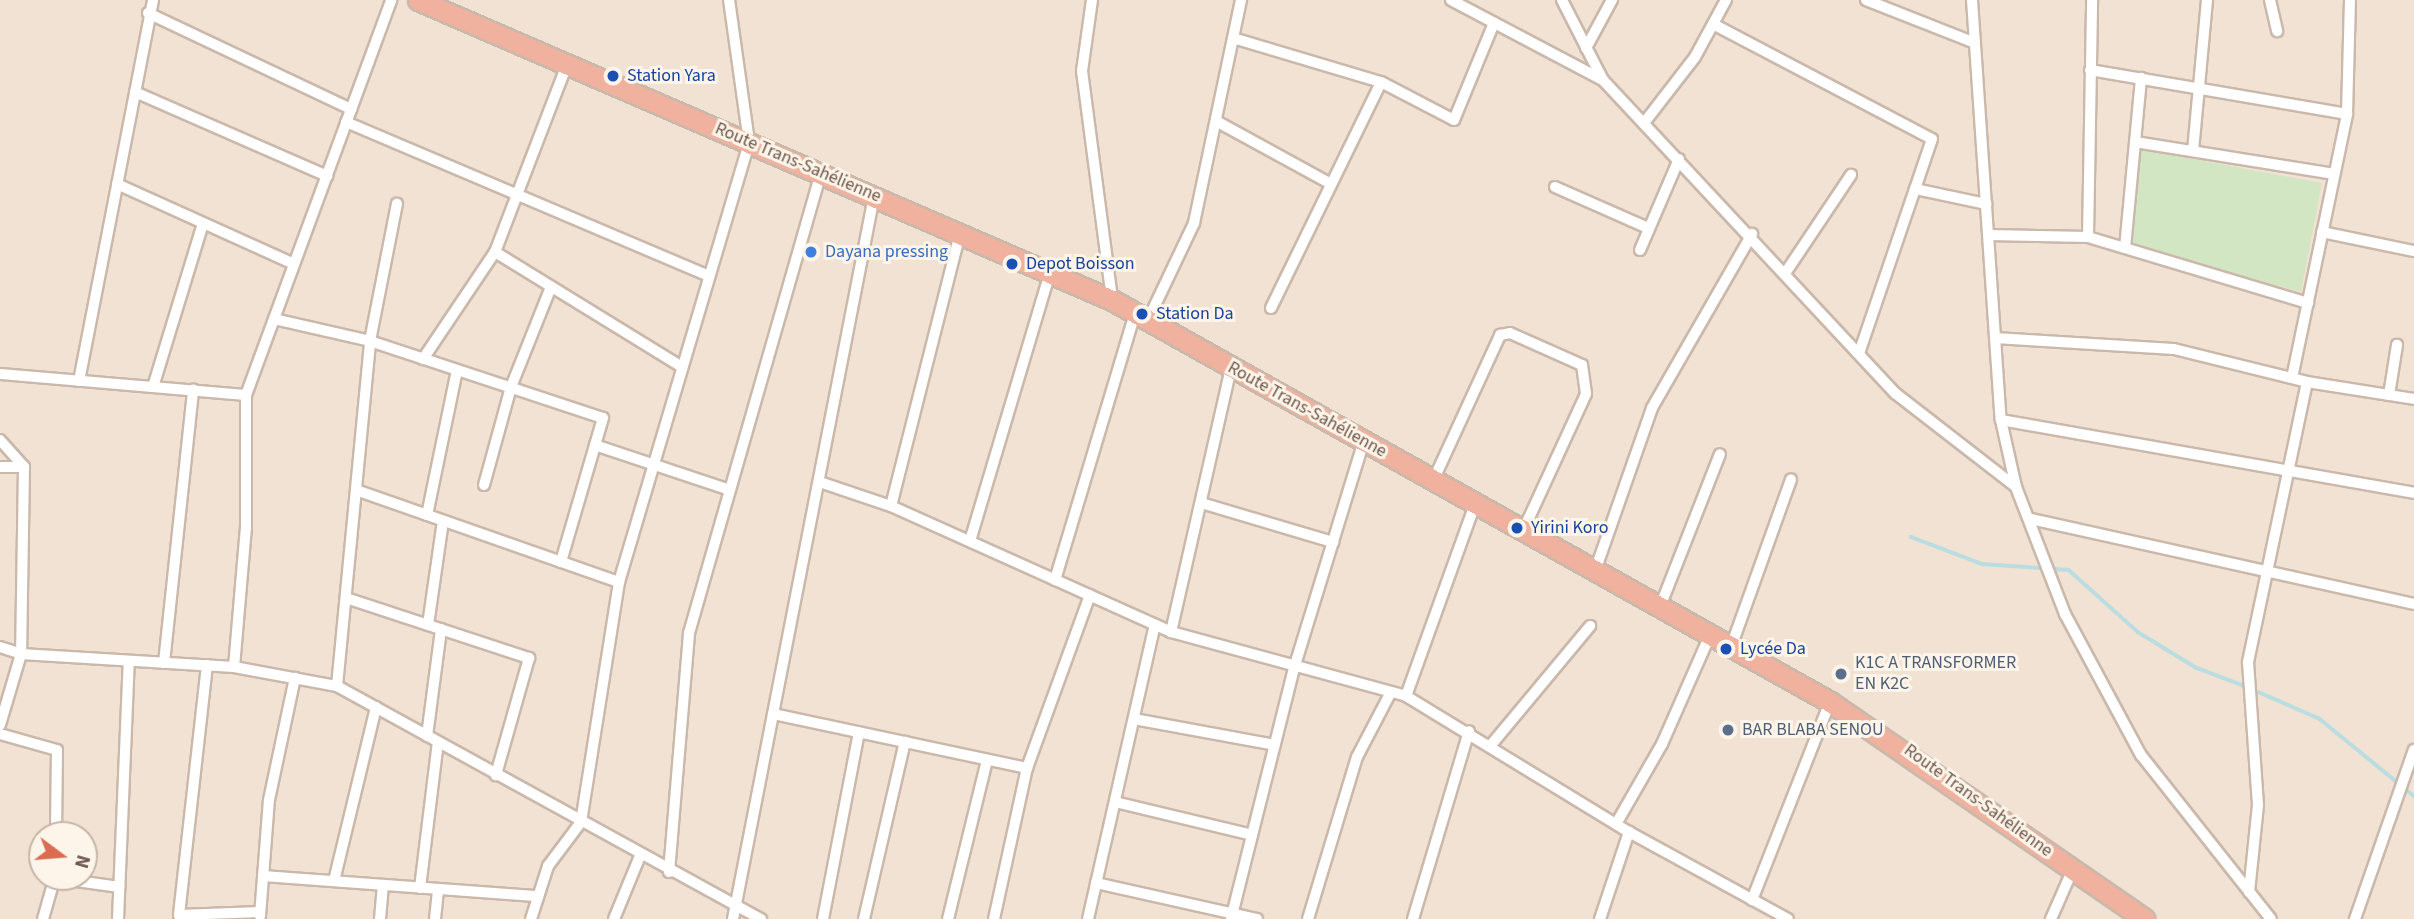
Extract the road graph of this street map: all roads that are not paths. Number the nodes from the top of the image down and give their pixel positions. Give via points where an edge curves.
1 (153, 0) edge
2 (391, 0) edge
3 (418, 0) edge
4 (729, 0) edge
5 (1093, 0) edge
6 (1241, 0) edge
7 (1451, 0) edge
8 (1562, 0) edge
9 (1612, 0) edge
10 (1726, 0) edge
11 (1866, 0) edge
12 (1972, 0) edge
13 (2092, 0) edge
14 (2207, 0) edge
15 (2270, 0) edge
16 (2350, 0) edge
17 (149, 14) junction
18 (1494, 23) junction
19 (1713, 24) junction
20 (2277, 31) dead end
21 (1233, 38) junction
22 (1975, 43) junction
23 (1586, 48) junction
24 (567, 64) junction
25 (2091, 70) junction
26 (2141, 78) junction
27 (1603, 80) junction
28 (1381, 82) junction
29 (2199, 88) junction
30 (135, 92) junction
31 (351, 109) junction
32 (2347, 114) junction
33 (1216, 121) junction
34 (346, 122) junction
35 (1644, 123) junction
36 (749, 142) junction
37 (2135, 142) junction
38 (2193, 151) junction
39 (1679, 159) junction
40 (821, 173) junction
41 (2334, 174) junction
42 (1851, 175) dead end
43 (327, 176) junction
44 (117, 184) junction
45 (1331, 184) junction
46 (1555, 187) dead end
47 (1915, 189) junction
48 (517, 194) junction
49 (874, 196) junction
50 (397, 204) dead end
51 (1986, 204) junction
52 (203, 223) junction
53 (1648, 228) junction
54 (2322, 232) junction
55 (960, 233) junction
56 (1752, 234) junction
57 (1988, 235) junction
58 (2088, 237) junction
59 (2125, 248) junction
60 (1640, 250) dead end
61 (2414, 251) edge
62 (495, 252) junction
63 (294, 264) junction
64 (1786, 272) junction
65 (1050, 273) junction
66 (709, 276) junction
67 (551, 287) junction
68 (1112, 300) junction
69 (2308, 303) junction
70 (1271, 308) dead end
71 (1142, 317) junction
72 (274, 319) junction
73 (1995, 338) junction
74 (370, 341) junction
75 (2397, 345) dead end
76 (1859, 353) junction
77 (423, 359) junction
78 (1231, 367) junction
79 (682, 368) junction
80 (457, 370) junction
81 (0, 374) edge
82 (2292, 378) junction
83 (79, 381) junction
84 (2306, 382) junction
85 (153, 387) junction
86 (511, 387) junction
87 (193, 390) junction
88 (246, 395) junction
89 (2389, 395) junction
90 (2414, 399) edge
91 (2001, 420) junction
92 (0, 440) edge
93 (1364, 442) junction
94 (595, 445) junction
95 (1720, 454) dead end
96 (653, 465) junction
97 (0, 467) edge
98 (24, 467) junction
99 (2288, 471) junction
100 (1791, 479) dead end
101 (1433, 481) junction
102 (820, 482) junction
103 (484, 485) dead end
104 (2015, 487) junction
105 (356, 490) junction
106 (730, 490) junction
107 (2414, 493) edge
108 (1201, 503) junction
109 (1475, 504) junction
110 (891, 506) junction
111 (427, 515) junction
112 (2031, 519) junction
113 (443, 521) junction
114 (1523, 531) junction
115 (970, 541) junction
116 (1333, 542) junction
117 (561, 562) junction
118 (2268, 569) junction
119 (1595, 571) junction
120 (1055, 580) junction
121 (619, 582) junction
122 (1090, 596) junction
123 (346, 598) junction
124 (2414, 604) edge
125 (1660, 607) junction
126 (428, 625) junction
127 (1155, 625) junction
128 (1590, 626) dead end
129 (441, 629) junction
130 (1171, 632) junction
131 (1710, 635) junction
132 (0, 647) edge
133 (1731, 647) junction
134 (22, 654) junction
135 (129, 660) junction
136 (164, 663) junction
137 (207, 665) junction
138 (1295, 665) junction
139 (234, 667) junction
140 (295, 678) junction
141 (337, 686) junction
142 (1391, 692) junction
143 (1406, 696) junction
144 (1830, 702) junction
145 (376, 708) junction
146 (774, 714) junction
147 (1133, 719) junction
148 (0, 725) edge
149 (1469, 731) junction
150 (859, 732) junction
151 (0, 734) edge
152 (427, 736) junction
153 (438, 742) junction
154 (905, 742) junction
155 (1275, 745) junction
156 (1491, 745) junction
157 (2414, 750) edge
158 (987, 760) junction
159 (1027, 768) junction
160 (496, 775) junction
161 (1115, 802) junction
162 (56, 821) edge
163 (581, 822) junction
164 (1616, 824) junction
165 (1629, 832) junction
166 (1252, 835) junction
167 (640, 856) junction
168 (2073, 869) junction
169 (669, 872) junction
170 (263, 876) junction
171 (334, 881) junction
172 (1096, 883) junction
173 (98, 884) edge
174 (383, 886) junction
175 (119, 887) junction
176 (420, 888) junction
177 (438, 889) junction
178 (51, 891) edge
179 (2249, 892) junction
180 (538, 896) junction
181 (1752, 900) junction
182 (734, 914) edge
183 (1768, 914) edge
184 (260, 916) edge
185 (1232, 916) edge
186 (43, 919) edge
187 (118, 919) edge
188 (380, 919) edge
189 (436, 919) edge
190 (531, 919) edge
191 (614, 919) edge
192 (761, 919) edge
193 (823, 919) edge
194 (864, 919) edge
195 (948, 919) edge
196 (994, 919) edge
197 (1088, 919) edge
198 (1257, 919) edge
199 (1308, 919) edge
200 (1413, 919) edge
201 (1600, 919) edge
202 (1788, 919) edge
203 (2051, 919) edge
204 (2144, 919) edge
205 (2271, 919) edge
206 (2355, 919) edge

1 - 17 street
2 - 31 street
3 - 24 highway, Route Trans-Sahélienne
4 - 36 street
5 - 68 street via 1082,71
6 - 21 street
7 - 18 street
8 - 23 street
9 - 23 street
10 - 19 street
11 - 22 street
12 - 22 street
13 - 25 street
14 - 29 street
15 - 20 street
16 - 32 street
17 - 30 street
17 - 31 street
18 - 27 street
18 - 28 street via 1454,120
19 - 35 street
19 - 47 street via 1932,139
21 - 28 street
21 - 33 street
22 - 51 street
23 - 27 street
24 - 36 highway, Route Trans-Sahélienne
24 - 48 street
25 - 26 street
25 - 58 street
26 - 29 street
26 - 37 street
27 - 35 street
28 - 45 street
29 - 32 street
29 - 38 street
30 - 43 street
30 - 44 street
31 - 34 street
32 - 41 street
33 - 45 street
33 - 71 street via 1194,223
34 - 43 street
34 - 48 street
35 - 39 street
36 - 40 highway, Route Trans-Sahélienne
36 - 66 street
37 - 38 street
37 - 59 street
38 - 41 street
39 - 53 street
39 - 56 street
40 - 49 highway, Route Trans-Sahélienne
40 - 106 street
41 - 54 street
42 - 64 street
43 - 63 street
44 - 52 street
44 - 83 street
45 - 70 street
46 - 53 street
47 - 51 street
47 - 76 street
48 - 62 street
48 - 66 street
49 - 55 highway, Route Trans-Sahélienne
49 - 102 street
50 - 74 street
51 - 57 street
52 - 63 street
52 - 85 street
53 - 60 street
54 - 61 street
54 - 69 street
55 - 65 highway, Route Trans-Sahélienne
55 - 110 street
56 - 64 street
56 - 119 street via 1652,408
57 - 58 street
57 - 73 street
58 - 59 street
59 - 69 street
62 - 67 street
62 - 77 street
63 - 72 street
64 - 76 street
65 - 68 highway, Route Trans-Sahélienne
65 - 115 street
66 - 79 street
67 - 79 street
67 - 86 street
68 - 71 highway, Route Trans-Sahélienne
69 - 82 street
71 - 78 highway, Route Trans-Sahélienne
71 - 120 street
72 - 74 street
72 - 88 street
73 - 82 street via 2174,349
73 - 91 street
74 - 77 street
74 - 105 street
75 - 89 street
76 - 104 street via 1895,393
77 - 80 street
78 - 93 highway, Route Trans-Sahélienne
78 - 108 street
79 - 96 street
80 - 86 street
80 - 111 street
81 - 83 street
82 - 84 street
83 - 85 street
84 - 89 street
84 - 99 street
85 - 87 street
86 - 94 street via 603,418
86 - 103 street
87 - 88 street
87 - 136 street
88 - 139 street via 246,527
89 - 90 street
91 - 99 street
91 - 104 street
92 - 98 street
93 - 101 highway, Route Trans-Sahélienne
93 - 116 street
94 - 96 street
94 - 117 street
95 - 125 street
96 - 106 street
96 - 121 street
97 - 98 street
98 - 134 street
99 - 107 street
99 - 118 street
100 - 133 street
101 - 109 highway, Route Trans-Sahélienne
101 - 114 street via 1500,335 1510,333 1582,365 1586,394
102 - 110 street
102 - 146 street
104 - 112 street
105 - 111 street
105 - 123 street
106 - 169 street via 689,633
108 - 116 street
108 - 130 street
109 - 114 highway, Route Trans-Sahélienne
109 - 143 street
110 - 115 street
111 - 113 street
112 - 118 street
112 - 179 street via 2066,614 2141,755
113 - 117 street
113 - 126 street
114 - 119 highway, Route Trans-Sahélienne
115 - 120 street
116 - 138 street
117 - 121 street
118 - 124 street
118 - 179 street via 2248,662 2258,805
119 - 125 highway, Route Trans-Sahélienne
120 - 122 street
121 - 163 street
122 - 127 street
122 - 159 street
123 - 126 street
123 - 141 street
125 - 131 highway, Route Trans-Sahélienne
126 - 129 street
127 - 130 street
127 - 147 street
128 - 156 street
129 - 152 street
129 - 160 street via 529,658
130 - 138 street
131 - 133 highway, Route Trans-Sahélienne
131 - 164 street via 1662,744
132 - 134 street
133 - 144 highway, Route Trans-Sahélienne
134 - 135 street
134 - 148 street
135 - 136 street
135 - 175 street
136 - 137 street
137 - 139 street
137 - 184 street via 179,915
138 - 142 street
138 - 155 street
139 - 140 street
140 - 141 street
140 - 170 street via 269,800
141 - 145 street
142 - 143 street
142 - 199 street via 1357,757
143 - 149 street
144 - 168 highway, Route Trans-Sahélienne
144 - 181 street
145 - 152 street
145 - 171 street
146 - 150 street
146 - 182 street
147 - 155 street
147 - 161 street
149 - 156 street
149 - 200 street
150 - 154 street
150 - 193 street
151 - 162 street via 57,750
152 - 153 street
153 - 160 street
153 - 176 street
154 - 158 street
154 - 194 street
155 - 166 street
156 - 164 street
157 - 206 street
158 - 159 street
158 - 195 street
159 - 196 street
160 - 163 street
161 - 166 street
161 - 172 street
163 - 167 street
163 - 180 street via 548,866
164 - 165 street
165 - 181 street
165 - 201 street
166 - 185 street
167 - 169 street
167 - 191 street
168 - 203 street
168 - 204 highway, Route Trans-Sahélienne
169 - 182 street
170 - 171 street
170 - 184 street
171 - 174 street
172 - 185 street
172 - 197 street
173 - 175 street
174 - 176 street
174 - 188 street
175 - 187 street
176 - 177 street
177 - 180 street
177 - 189 street
178 - 186 street
179 - 205 street
180 - 190 street
181 - 183 street
182 - 192 street
183 - 202 street
185 - 198 street

